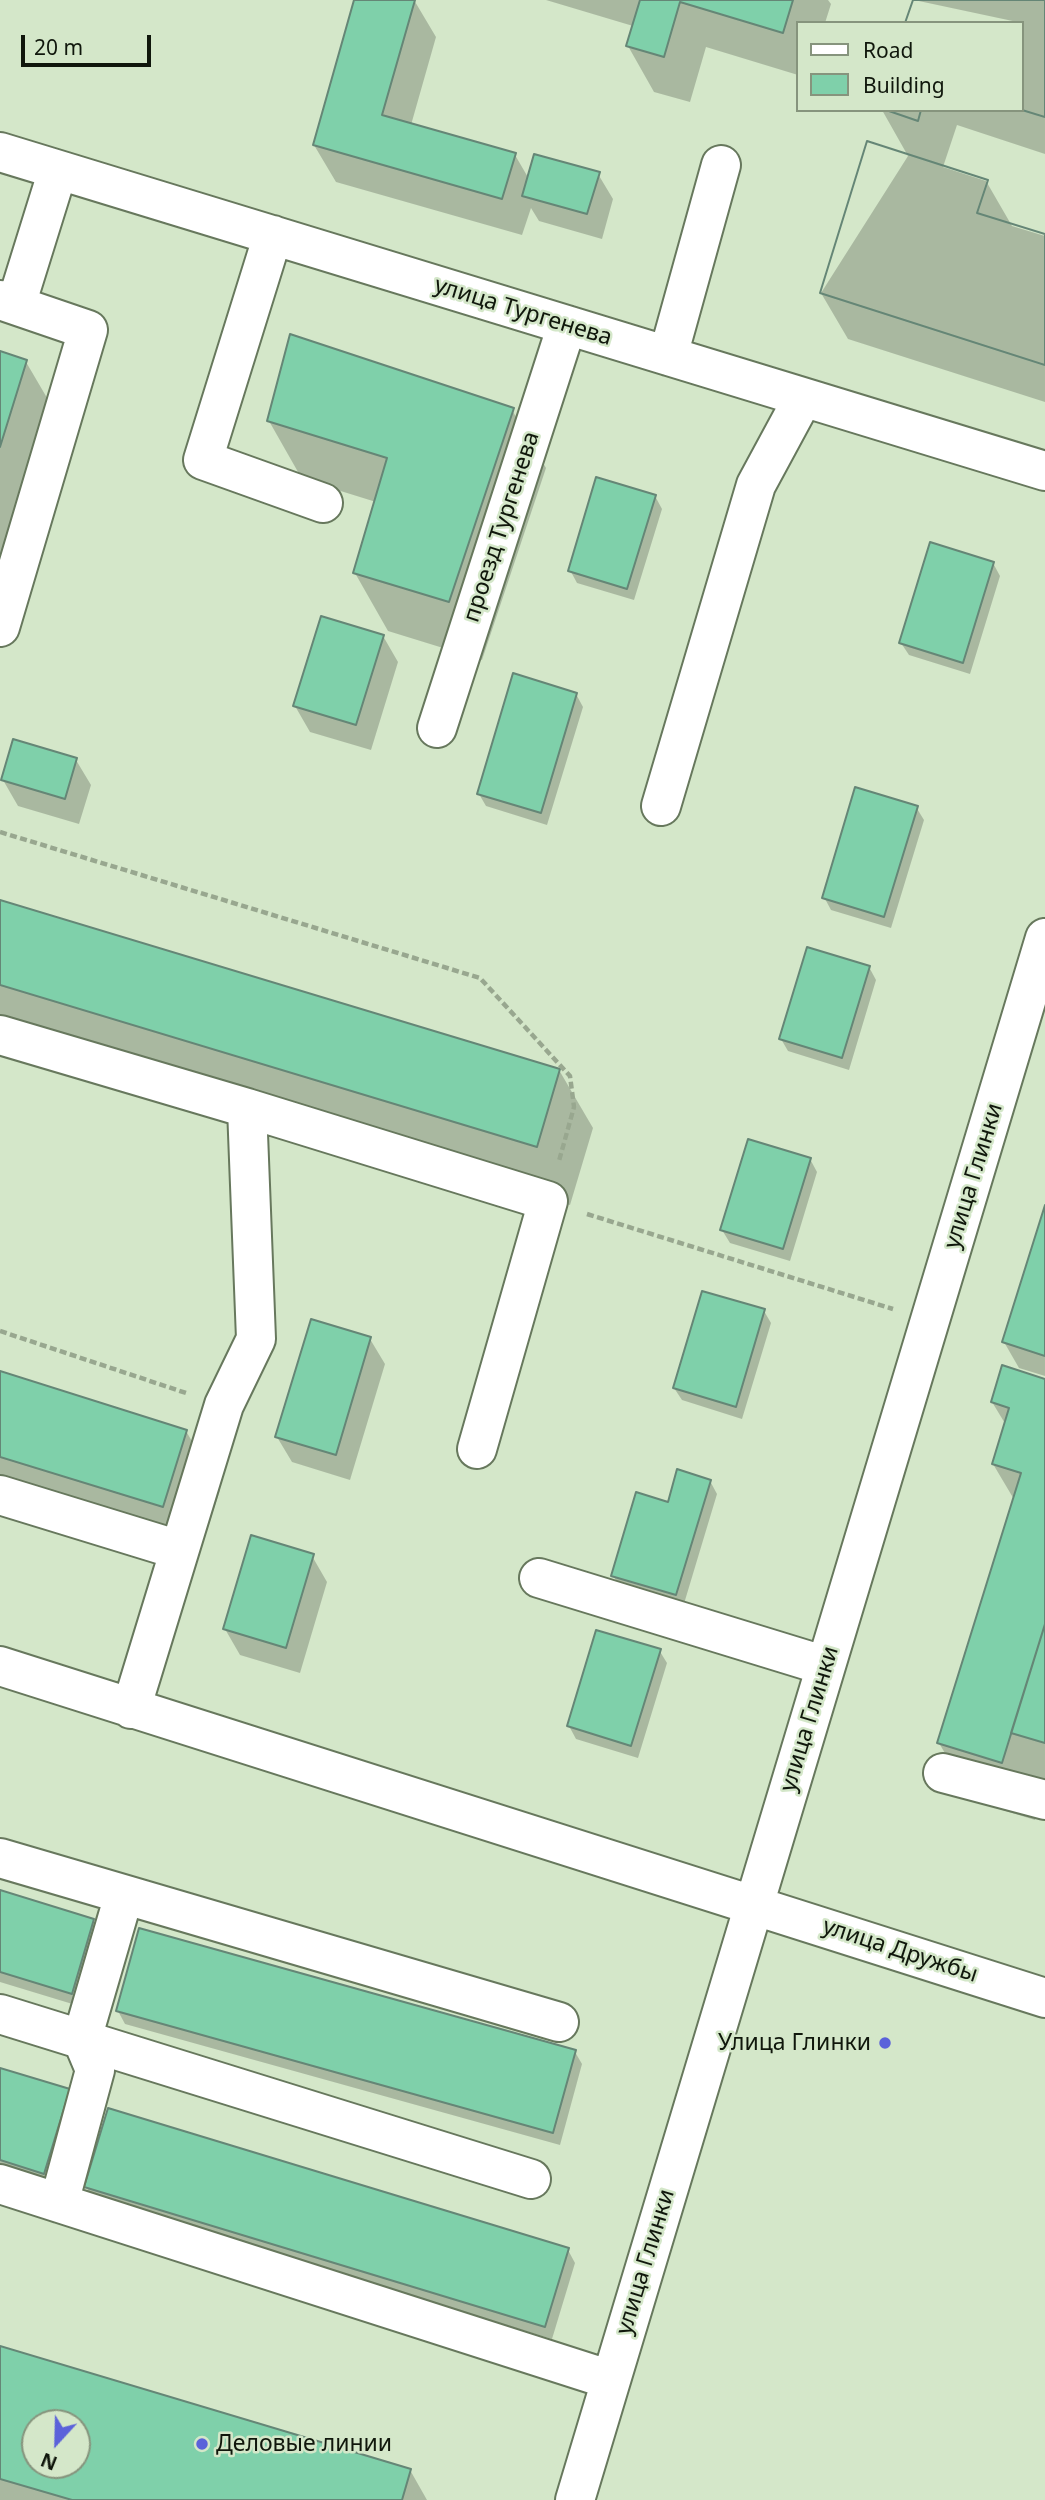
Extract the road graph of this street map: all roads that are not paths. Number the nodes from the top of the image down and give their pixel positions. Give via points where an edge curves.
1 (0, 152) edge
2 (721, 166) dead end
3 (58, 170) junction
4 (273, 235) junction
5 (8, 302) edge
6 (567, 325) junction
7 (668, 356) junction
8 (803, 398) junction
9 (1045, 471) edge
10 (323, 503) dead end
11 (0, 627) edge
12 (437, 728) dead end
13 (661, 806) dead end
14 (1043, 949) edge
15 (0, 1035) edge
16 (247, 1108) junction
17 (477, 1449) dead end
18 (0, 1495) edge
19 (179, 1550) junction
20 (539, 1578) dead end
21 (0, 1666) edge
22 (826, 1666) junction
23 (131, 1709) junction
24 (943, 1773) dead end
25 (1045, 1800) edge
26 (0, 1858) edge
27 (124, 1895) junction
28 (755, 1904) junction
29 (1045, 1998) edge
30 (0, 2014) edge
31 (559, 2022) dead end
32 (82, 2039) junction
33 (531, 2179) dead end
34 (0, 2184) edge
35 (59, 2203) junction
36 (611, 2380) junction
37 (575, 2500) edge

1 - 3 street, улица Тургенева
2 - 7 street
3 - 4 street, улица Тургенева
3 - 5 street
4 - 6 street, улица Тургенева
4 - 10 street via 203,460
5 - 11 street via 88,330
6 - 7 street, улица Тургенева
6 - 12 street, проезд Тургенева
7 - 8 street, улица Тургенева
8 - 9 street, улица Тургенева
8 - 13 street via 756,485
14 - 22 street, улица Глинки
15 - 16 street
16 - 17 street via 548,1202
16 - 19 street via 256,1339 224,1405
18 - 19 street
19 - 23 street
20 - 22 street
21 - 23 street, улица Дружбы
22 - 28 street, улица Глинки
23 - 28 street, улица Дружбы
24 - 25 street
26 - 27 street
27 - 31 street
27 - 32 street
28 - 29 street, улица Дружбы
28 - 36 street, улица Глинки
30 - 32 street
32 - 33 street
32 - 35 street via 95,2070
34 - 35 street
35 - 36 street
36 - 37 street, улица Глинки

